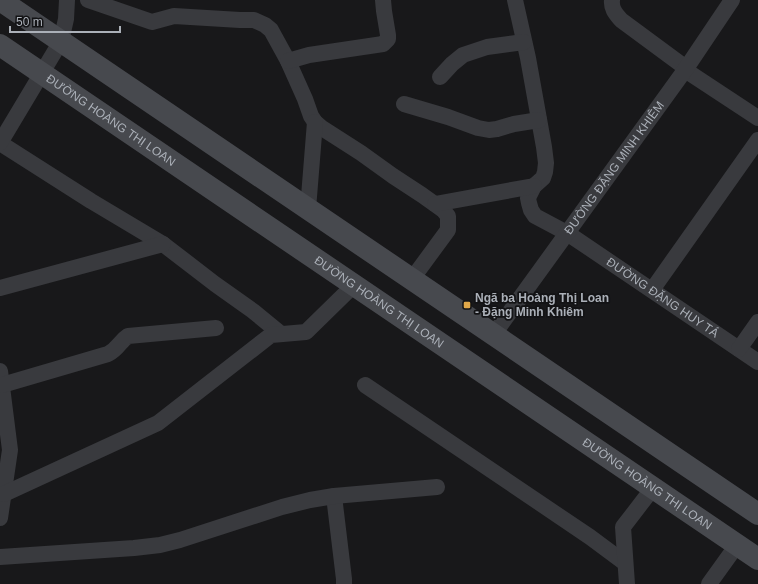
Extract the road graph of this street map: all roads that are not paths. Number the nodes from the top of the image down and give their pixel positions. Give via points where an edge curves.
1 (0, 0) edge
2 (68, 0) edge
3 (88, 0) edge
4 (383, 0) edge
5 (515, 0) edge
6 (612, 0) edge
7 (732, 0) edge
8 (62, 41) junction
9 (524, 42) junction
10 (0, 46) edge
11 (288, 61) junction
12 (686, 69) junction
13 (42, 73) junction
14 (440, 77) dead end
15 (404, 104) dead end
16 (758, 118) edge
17 (539, 120) junction
18 (316, 122) junction
19 (758, 140) edge
20 (0, 143) edge
21 (534, 186) junction
22 (435, 204) junction
23 (308, 209) junction
24 (567, 233) junction
25 (163, 244) junction
26 (412, 279) junction
27 (354, 285) junction
28 (0, 288) edge
29 (652, 290) junction
30 (758, 322) edge
31 (216, 328) dead end
32 (281, 334) junction
33 (494, 334) junction
34 (739, 349) junction
35 (758, 362) edge
36 (1, 378) edge
37 (365, 385) dead end
38 (3, 426) edge
39 (437, 487) dead end
40 (652, 488) junction
41 (4, 494) junction
42 (334, 496) junction
43 (758, 514) edge
44 (0, 518) edge
45 (737, 545) junction
46 (0, 557) edge
47 (758, 559) edge
48 (626, 563) junction
49 (344, 584) edge
50 (627, 584) edge
51 (709, 584) edge

1 - 8 main road
2 - 8 street
3 - 11 street via 152,22 174,16 254,20 271,30
4 - 11 street via 388,35 384,44 309,54
5 - 9 street
6 - 12 street via 614,12 622,20
7 - 12 street, ĐƯỜNG ĐẶNG MINH KHIÊM
8 - 13 street
8 - 23 main road
9 - 14 street via 487,47 463,54
9 - 17 street
10 - 13 main road, ĐƯỜNG HOÀNG THỊ LOAN
11 - 18 street via 311,116
12 - 16 street
12 - 24 street, ĐƯỜNG ĐẶNG MINH KHIÊM
13 - 20 street
13 - 27 main road, ĐƯỜNG HOÀNG THỊ LOAN
15 - 17 street via 489,130
17 - 21 street via 546,163 543,178
18 - 22 street
18 - 23 street
19 - 29 street
20 - 25 street
21 - 22 street
21 - 24 street, ĐƯỜNG ĐẶNG HUY TÁ via 528,198 535,216
22 - 26 street via 448,216 448,230
23 - 26 main road
24 - 29 street, ĐƯỜNG ĐẶNG HUY TÁ
24 - 33 street, ĐƯỜNG ĐẶNG MINH KHIÊM
25 - 28 street
25 - 32 street
26 - 33 main road
27 - 32 street via 306,332
27 - 40 main road, ĐƯỜNG HOÀNG THỊ LOAN
29 - 34 street, ĐƯỜNG ĐẶNG HUY TÁ
30 - 34 street
31 - 36 street via 128,336 118,348 108,354
32 - 41 street via 270,335 158,423
33 - 43 main road
34 - 35 street, ĐƯỜNG ĐẶNG HUY TÁ
36 - 38 street
37 - 48 street
38 - 41 street via 10,450
39 - 42 street
40 - 45 main road, ĐƯỜNG HOÀNG THỊ LOAN
40 - 48 street via 623,527
41 - 44 street
42 - 46 street via 282,507 160,545
42 - 49 street
45 - 47 main road, ĐƯỜNG HOÀNG THỊ LOAN
45 - 51 street
48 - 50 street

